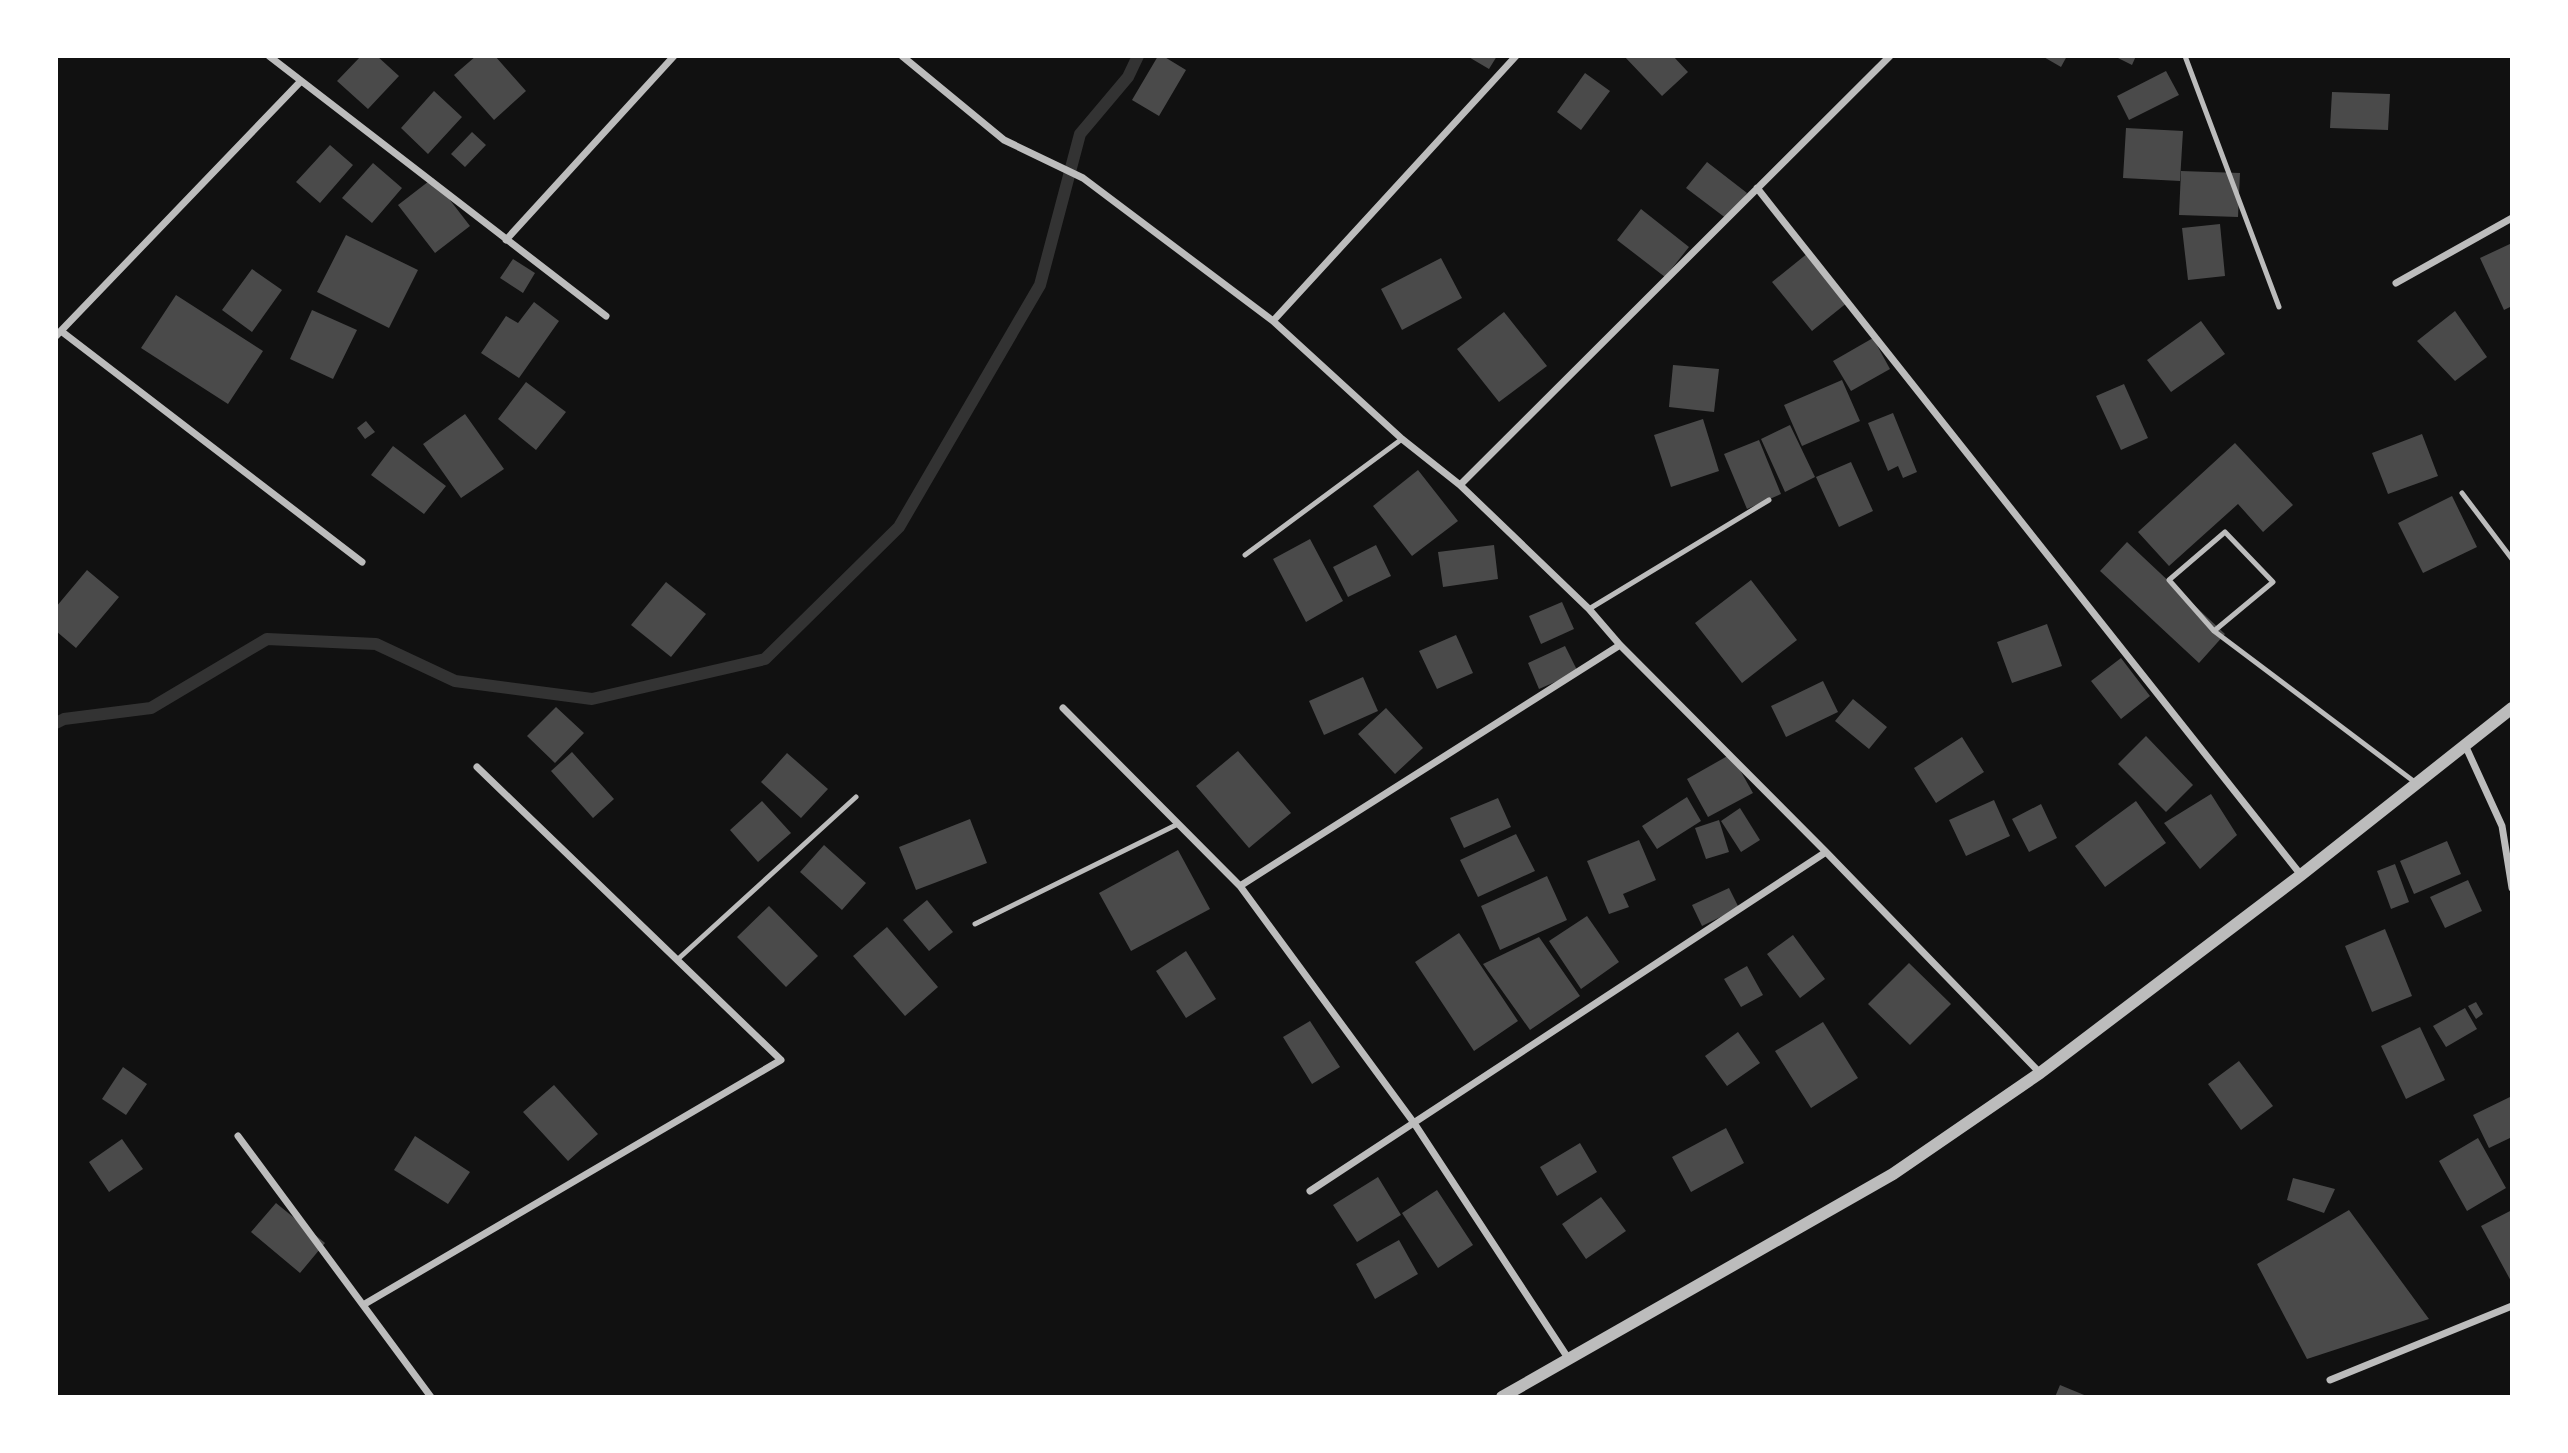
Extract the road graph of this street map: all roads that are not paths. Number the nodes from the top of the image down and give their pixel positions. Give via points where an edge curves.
1 (269, 56) edge
2 (674, 56) edge
3 (902, 56) edge
4 (1516, 56) edge
5 (1890, 56) edge
6 (2185, 56) edge
7 (301, 81) junction
8 (1757, 188) junction
9 (2512, 218) edge
10 (506, 240) junction
11 (2396, 283) dead end
12 (2279, 307) dead end
13 (606, 316) dead end
14 (1273, 321) junction
15 (59, 333) edge
16 (1402, 439) junction
17 (1460, 485) junction
18 (2462, 493) dead end
19 (1769, 500) dead end
20 (1245, 555) dead end
21 (2512, 559) edge
22 (362, 562) dead end
23 (1589, 609) junction
24 (2214, 631) junction
25 (1619, 645) junction
26 (1063, 708) dead end
27 (2512, 708) edge
28 (2465, 745) junction
29 (477, 767) dead end
30 (2416, 783) junction
31 (856, 797) dead end
32 (1178, 824) junction
33 (1826, 852) junction
34 (2301, 876) junction
35 (1240, 886) junction
36 (2512, 888) edge
37 (975, 924) dead end
38 (677, 960) junction
39 (2040, 1073) junction
40 (1413, 1123) junction
41 (238, 1136) dead end
42 (1310, 1191) dead end
43 (363, 1305) junction
44 (2512, 1306) edge
45 (1568, 1357) junction
46 (2330, 1380) dead end
47 (431, 1397) edge
48 (1502, 1397) edge

1 - 7 street
2 - 10 street
3 - 14 street via 1004,140 1083,178
4 - 14 street
5 - 8 street
6 - 12 lane
7 - 10 street
7 - 15 street
8 - 17 street
8 - 34 street
9 - 11 street
10 - 13 street
14 - 16 street
15 - 22 street
16 - 17 street
16 - 20 lane
17 - 23 street
18 - 21 lane
19 - 23 lane
23 - 25 street
24 - 24 lane via 2169,580 2225,531 2273,582
24 - 30 lane
25 - 33 street
25 - 35 street
26 - 32 street
27 - 28 street
28 - 30 street
28 - 36 street via 2502,826
29 - 38 street
30 - 34 street
31 - 38 lane
32 - 35 street
32 - 37 lane
33 - 39 street
33 - 40 street
34 - 39 street
35 - 40 street
38 - 43 street via 781,1060
39 - 45 street via 1893,1174
40 - 42 street
40 - 45 street
41 - 43 street
43 - 47 street
44 - 46 street
45 - 48 street

